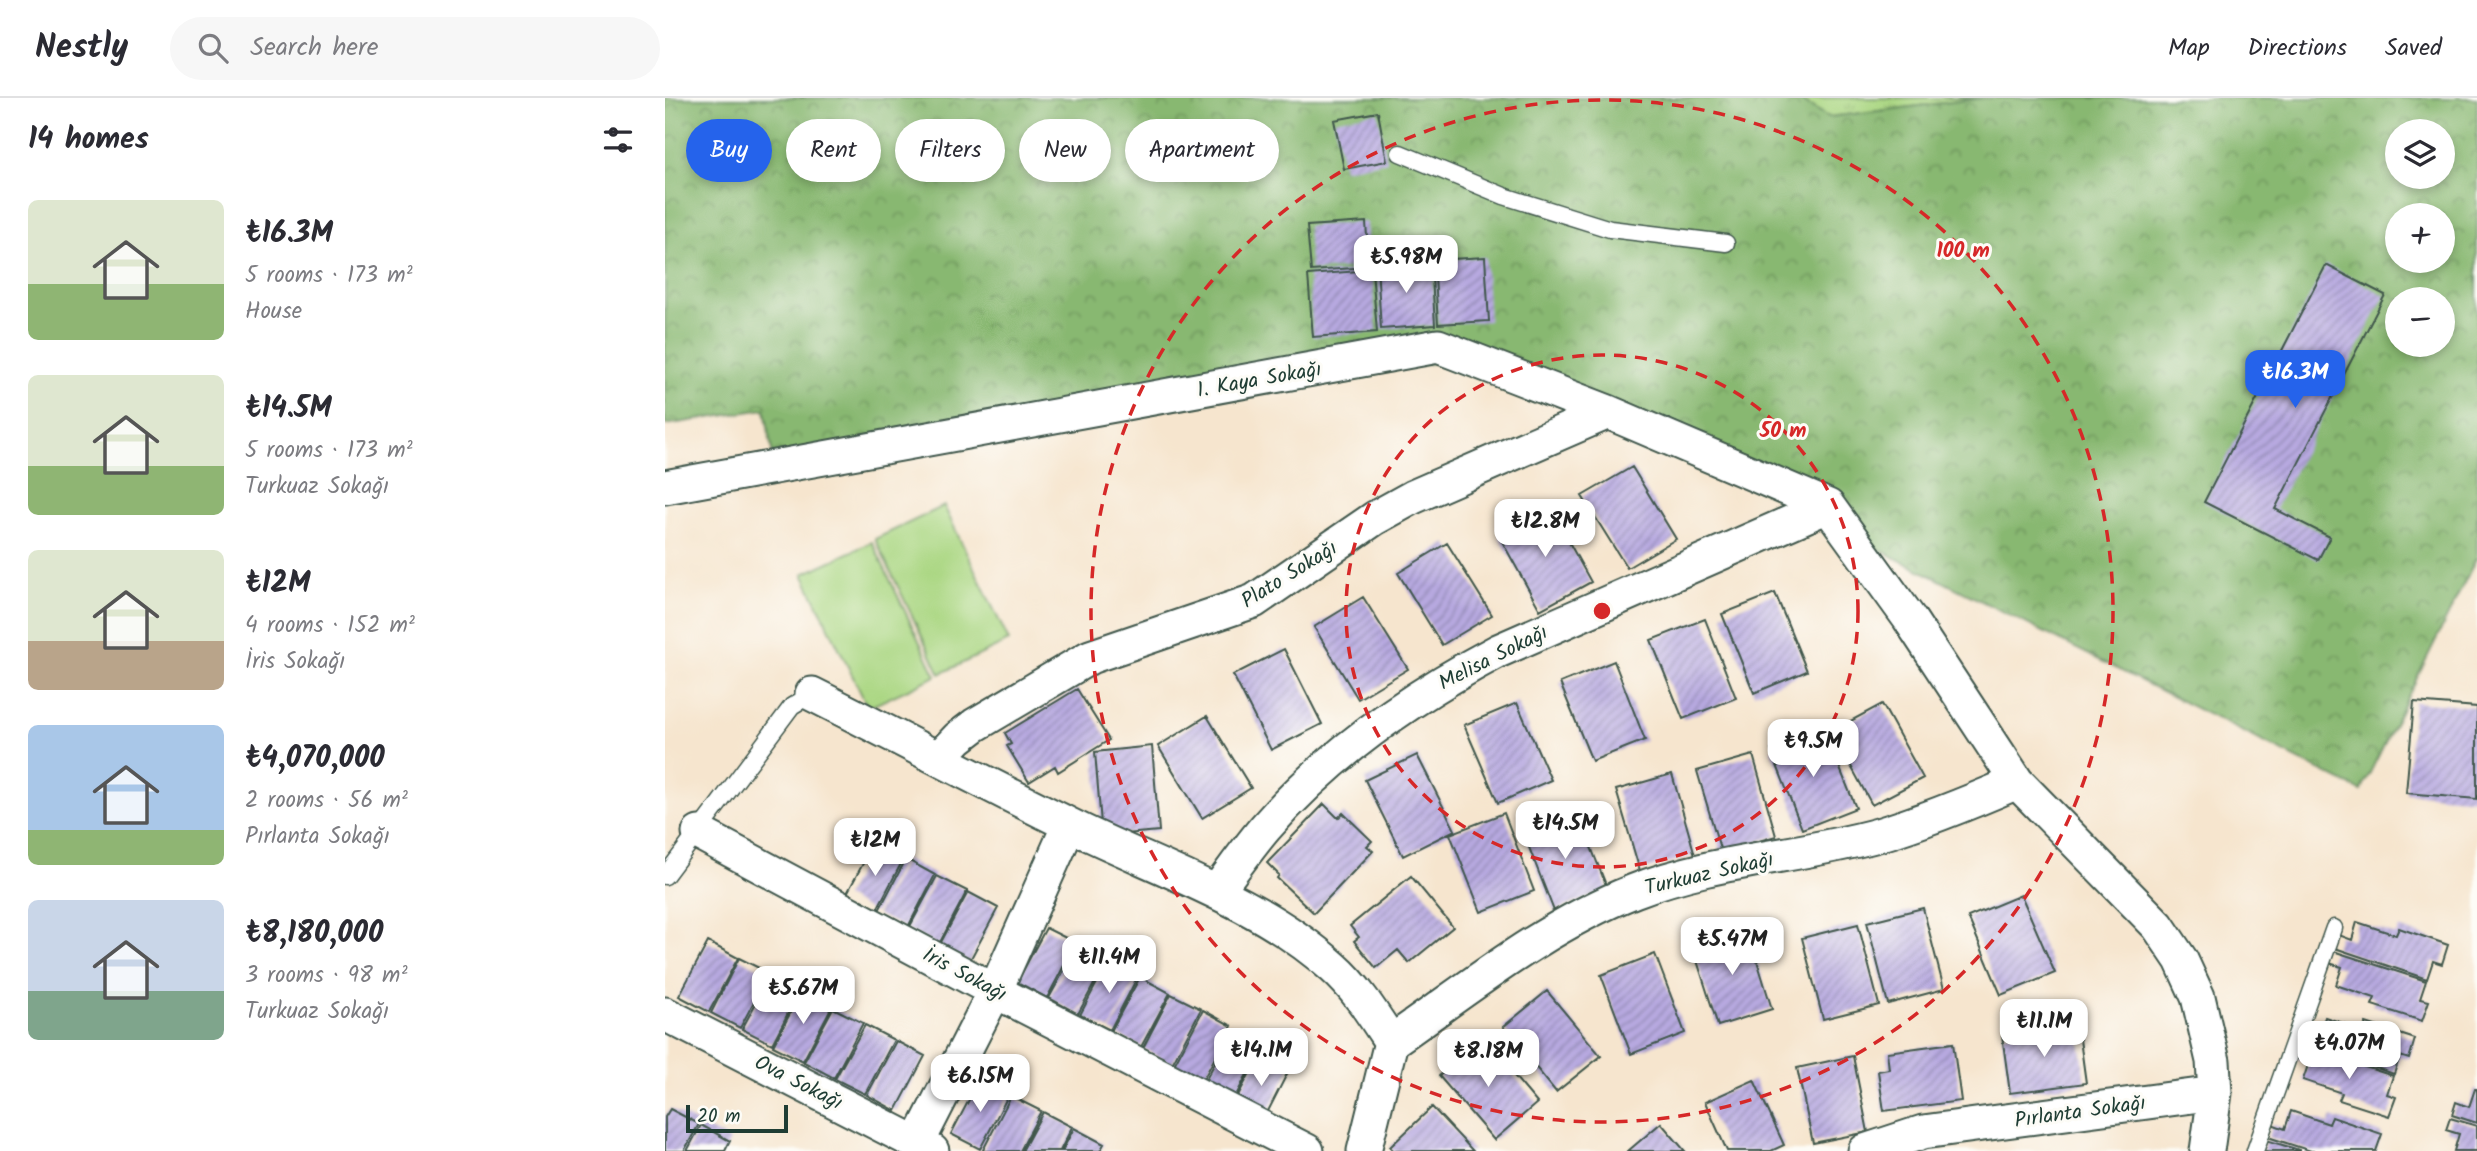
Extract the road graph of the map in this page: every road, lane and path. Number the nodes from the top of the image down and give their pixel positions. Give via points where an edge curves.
1 (1400, 153) dead end
2 (1726, 243) dead end
3 (1608, 412) junction
4 (665, 487) edge
5 (1828, 506) junction
6 (812, 694) joint
7 (939, 758) junction
8 (2017, 782) junction
9 (1069, 825) junction
10 (699, 833) junction
11 (665, 876) edge
12 (1216, 892) junction
13 (2334, 928) dead end
14 (995, 990) junction
15 (665, 1014) edge
16 (1391, 1042) junction
17 (2215, 1093) junction
18 (925, 1147) edge
19 (1307, 1151) edge
20 (1364, 1151) edge
21 (1865, 1151) edge
22 (2207, 1151) edge
23 (2255, 1151) edge

1 - 2 lane via 1504,196 1610,229
3 - 4 street, 1. Kaya Sokağı via 1438,346
3 - 5 street, 1. Kaya Sokağı
3 - 7 street, Plato Sokağı via 1413,497 1374,518 1254,601 1090,657 975,725
5 - 8 street via 1909,618
5 - 12 street, Melisa Sokağı via 1498,650 1399,708 1310,782 1264,829
6 - 7 street
6 - 10 lane via 792,706
7 - 9 street
8 - 16 street, Turkuaz Sokağı via 1877,835 1693,872 1636,890 1534,943
8 - 17 street via 2158,926 2181,960 2208,1032
9 - 12 street
9 - 14 street
10 - 11 lane
10 - 14 street, İris Sokağı
12 - 16 street via 1305,944 1335,968
13 - 23 lane
14 - 18 street
14 - 19 street, İris Sokağı
15 - 18 street, Ova Sokağı
16 - 20 street
17 - 21 street, Pırlanta Sokağı via 1923,1132
17 - 22 street

